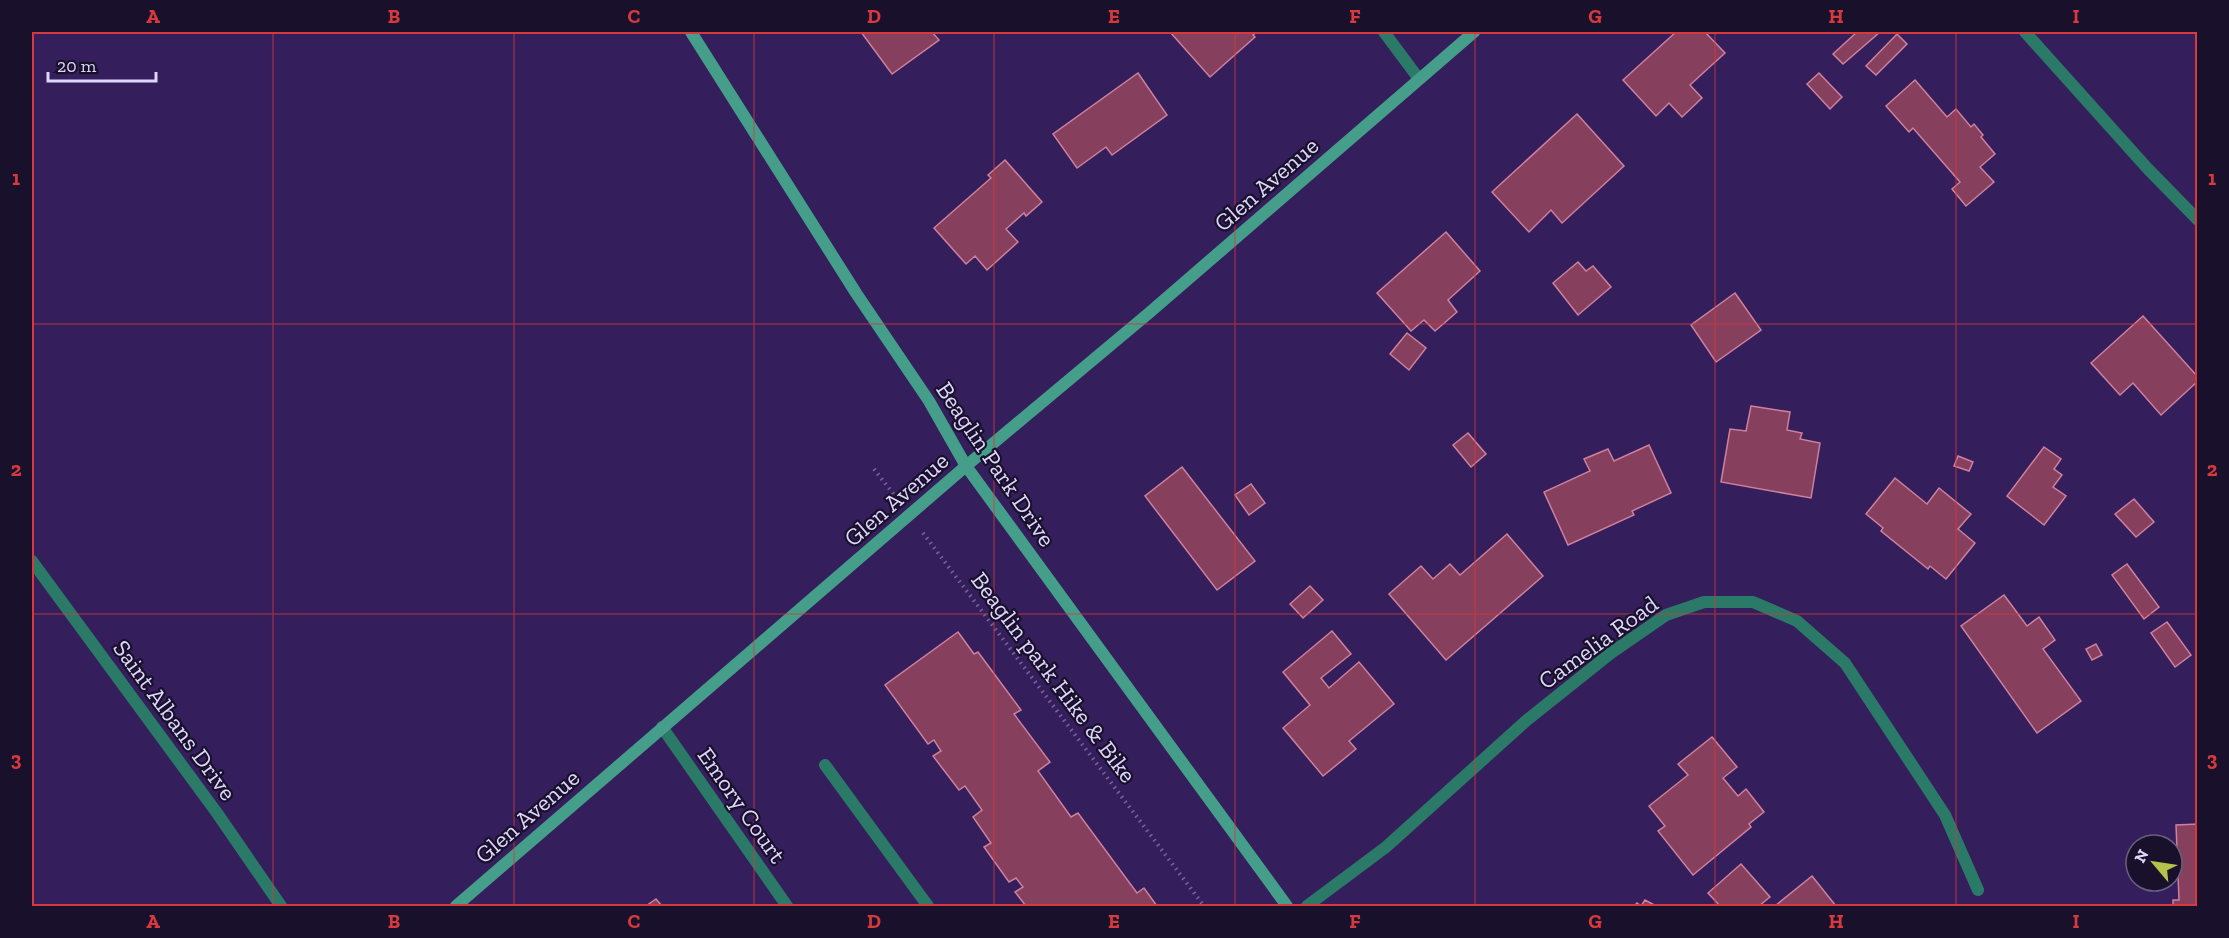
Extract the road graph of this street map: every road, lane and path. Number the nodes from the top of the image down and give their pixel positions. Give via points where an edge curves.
1 (691, 32) edge
2 (1384, 32) edge
3 (1474, 32) edge
4 (2025, 32) edge
5 (1419, 79) junction
6 (2198, 220) edge
7 (966, 466) junction
8 (874, 469) dead end
9 (910, 515) junction
10 (32, 561) edge
11 (662, 727) junction
12 (825, 765) dead end
13 (1978, 890) dead end
14 (281, 906) edge
15 (456, 906) edge
16 (787, 906) edge
17 (928, 906) edge
18 (1204, 906) edge
19 (1287, 906) edge
20 (1306, 906) edge

1 - 7 street, Beaglin Park Drive via 929,401
2 - 5 street
3 - 5 street, Glen Avenue
4 - 6 street
5 - 7 street, Glen Avenue via 1149,314
7 - 9 street, Glen Avenue
7 - 19 street, Beaglin Park Drive
8 - 9 path, Beaglin park Hike & Bike
9 - 11 street, Glen Avenue
9 - 18 path, Beaglin park Hike & Bike
10 - 14 street, Saint Albans Drive
11 - 15 street, Glen Avenue
11 - 16 street, Emory Court
12 - 17 street
13 - 20 street, Camelia Road via 1945,815 1845,663 1788,617 1753,602 1704,602 1666,615 1611,653 1527,720 1386,847

